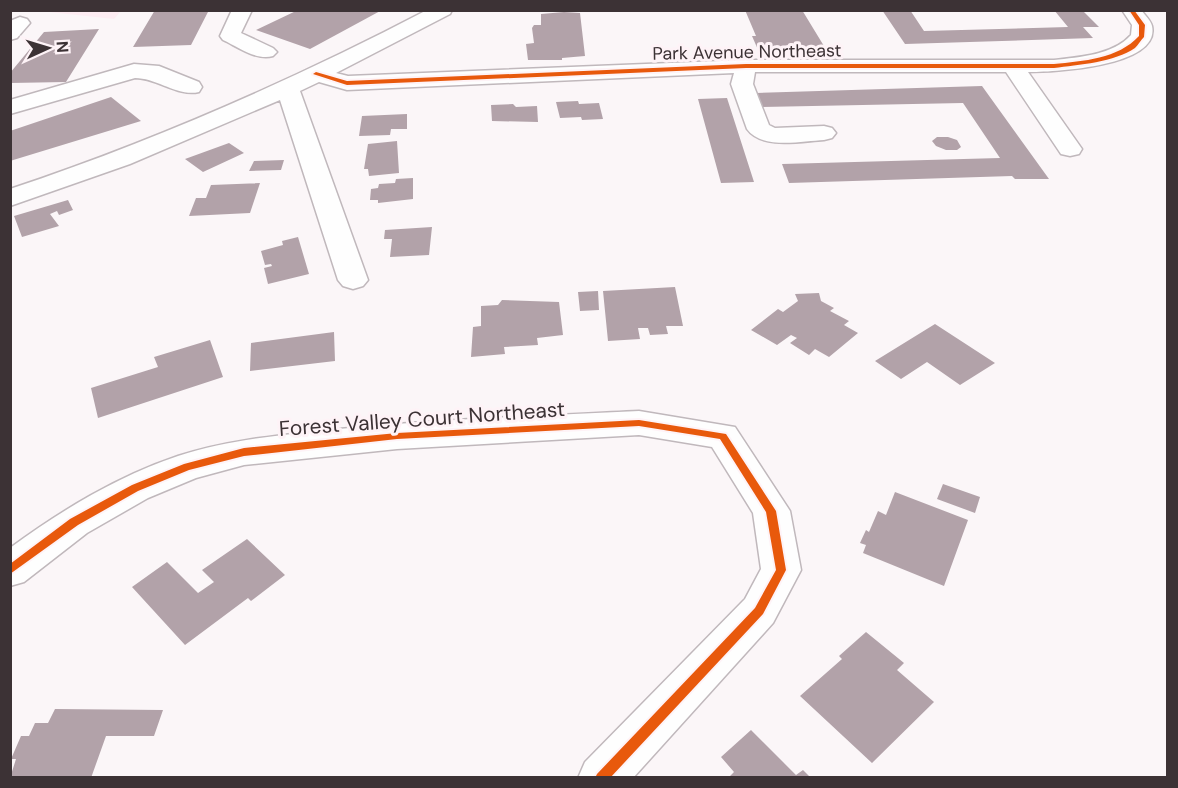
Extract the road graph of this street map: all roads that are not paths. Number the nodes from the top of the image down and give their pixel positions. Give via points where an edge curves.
1 (242, 10) edge
2 (443, 10) edge
3 (1131, 10) edge
4 (266, 52) dead end
5 (746, 66) junction
6 (1012, 66) junction
7 (316, 74) junction
8 (191, 87) dead end
9 (288, 89) junction
10 (10, 107) edge
11 (824, 133) dead end
12 (1070, 149) dead end
13 (10, 198) edge
14 (353, 280) dead end
15 (10, 570) edge
16 (601, 777) edge

1 - 4 street via 230,36
2 - 7 street
3 - 6 street, Park Avenue Northeast via 1142,25 1142,33 1127,51 1075,64
5 - 6 street, Park Avenue Northeast
5 - 7 street, Park Avenue Northeast via 347,83
5 - 11 street via 742,84 759,129 771,135
6 - 12 street
7 - 9 street
8 - 10 street via 151,71 134,71
9 - 13 street via 145,151
9 - 14 street
15 - 16 street, Forest Valley Court Northeast via 74,522 135,488 188,467 244,452 397,436 639,423 723,436 771,511 781,570 759,611

